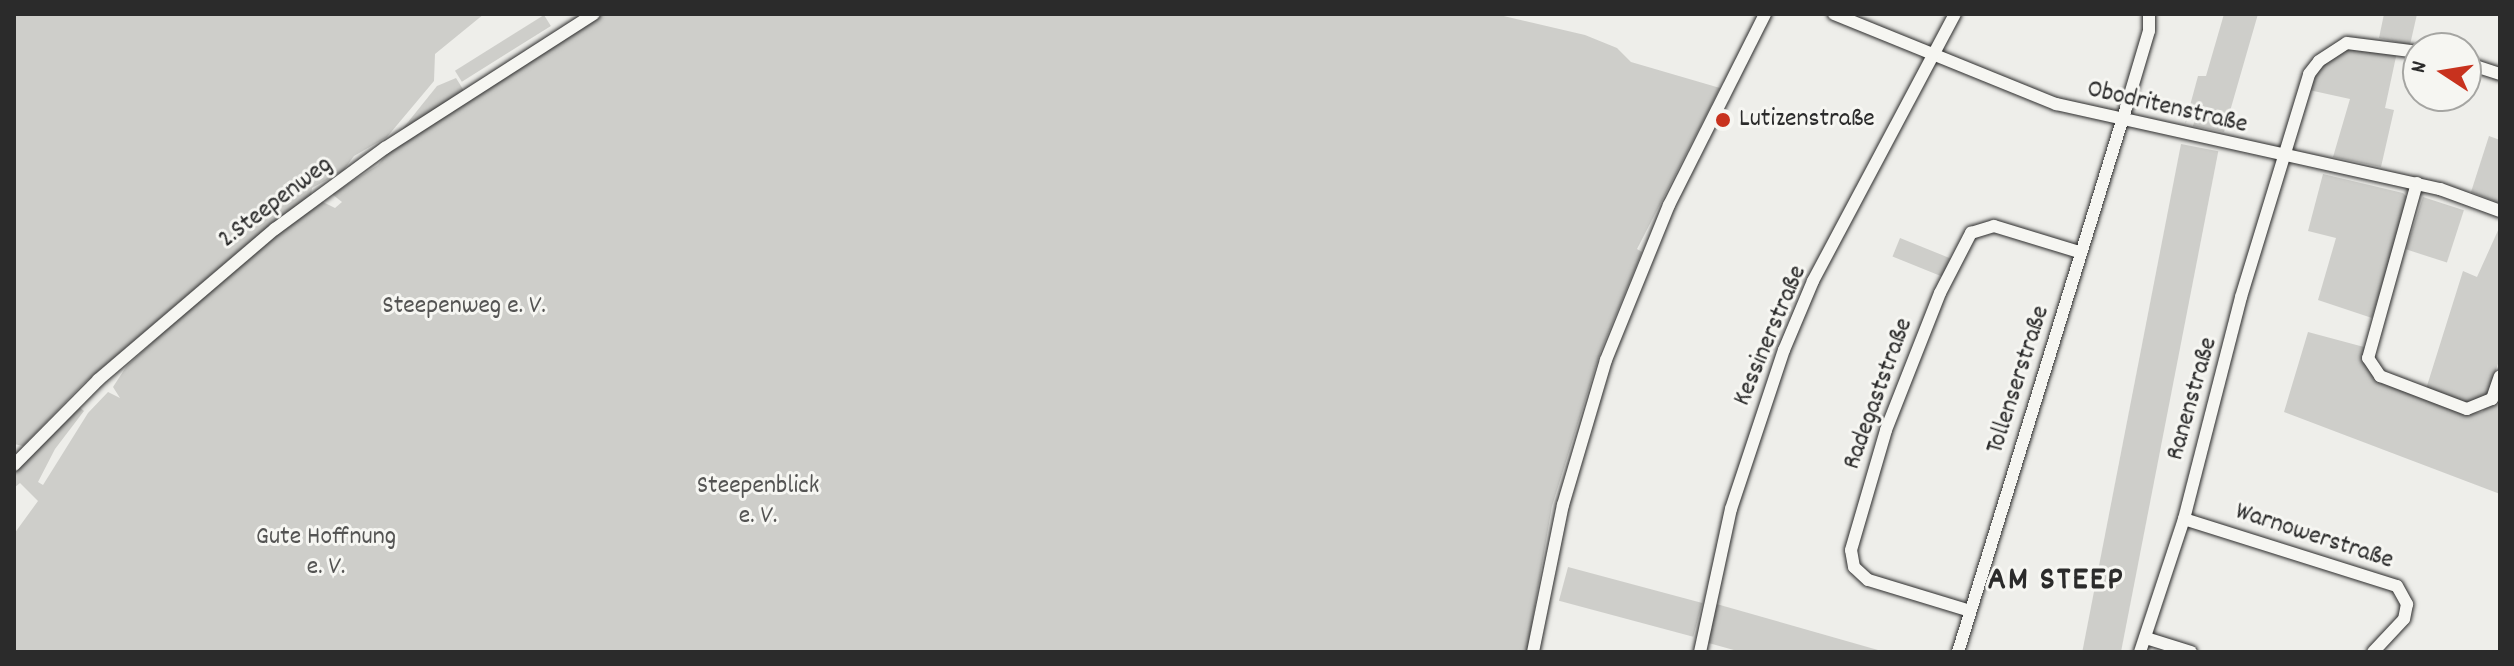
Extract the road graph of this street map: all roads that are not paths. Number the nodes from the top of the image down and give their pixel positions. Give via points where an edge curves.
1 (594, 14) edge
2 (1765, 14) edge
3 (1834, 14) edge
4 (1955, 14) edge
5 (2149, 14) edge
6 (2402, 49) edge
7 (1934, 56) junction
8 (2122, 121) junction
9 (2282, 156) junction
10 (2417, 183) junction
11 (2500, 211) edge
12 (2079, 252) junction
13 (2500, 376) edge
14 (14, 465) edge
15 (2184, 519) junction
16 (1967, 610) junction
17 (2146, 638) junction
18 (1533, 652) edge
19 (1700, 652) edge
20 (1958, 652) edge
21 (2140, 652) edge
22 (2191, 652) edge
23 (2373, 652) edge

1 - 14 street, 2.Steepenweg via 385,148 275,229 98,380
2 - 18 street via 1669,205 1606,360 1563,505
3 - 7 street, Obodritenstraße
4 - 7 street, Kessinerstraße
5 - 8 street, Tollenserstraße via 2149,31
6 - 9 street, Ranenstraße via 2365,41 2333,50 2309,74
7 - 8 street, Obodritenstraße via 2030,96
7 - 19 street, Kessinerstraße via 1813,281 1784,350 1731,509
8 - 9 street, Obodritenstraße
8 - 12 street, Tollenserstraße
9 - 10 street, Obodritenstraße
9 - 15 street, Ranenstraße
10 - 11 street, Obodritenstraße
10 - 13 street via 2368,358 2380,376 2467,409 2492,399
12 - 16 street, Tollenserstraße via 2054,348
12 - 16 street, Radegaststraße via 1994,226 1971,233 1940,293 1886,430 1851,550 1854,567 1868,580
15 - 17 street, Ranenstraße via 2175,534
15 - 23 street, Warnowerstraße via 2397,586 2407,604 2404,619
16 - 20 street, Tollenserstraße
17 - 21 street, Ranenstraße
17 - 22 street

